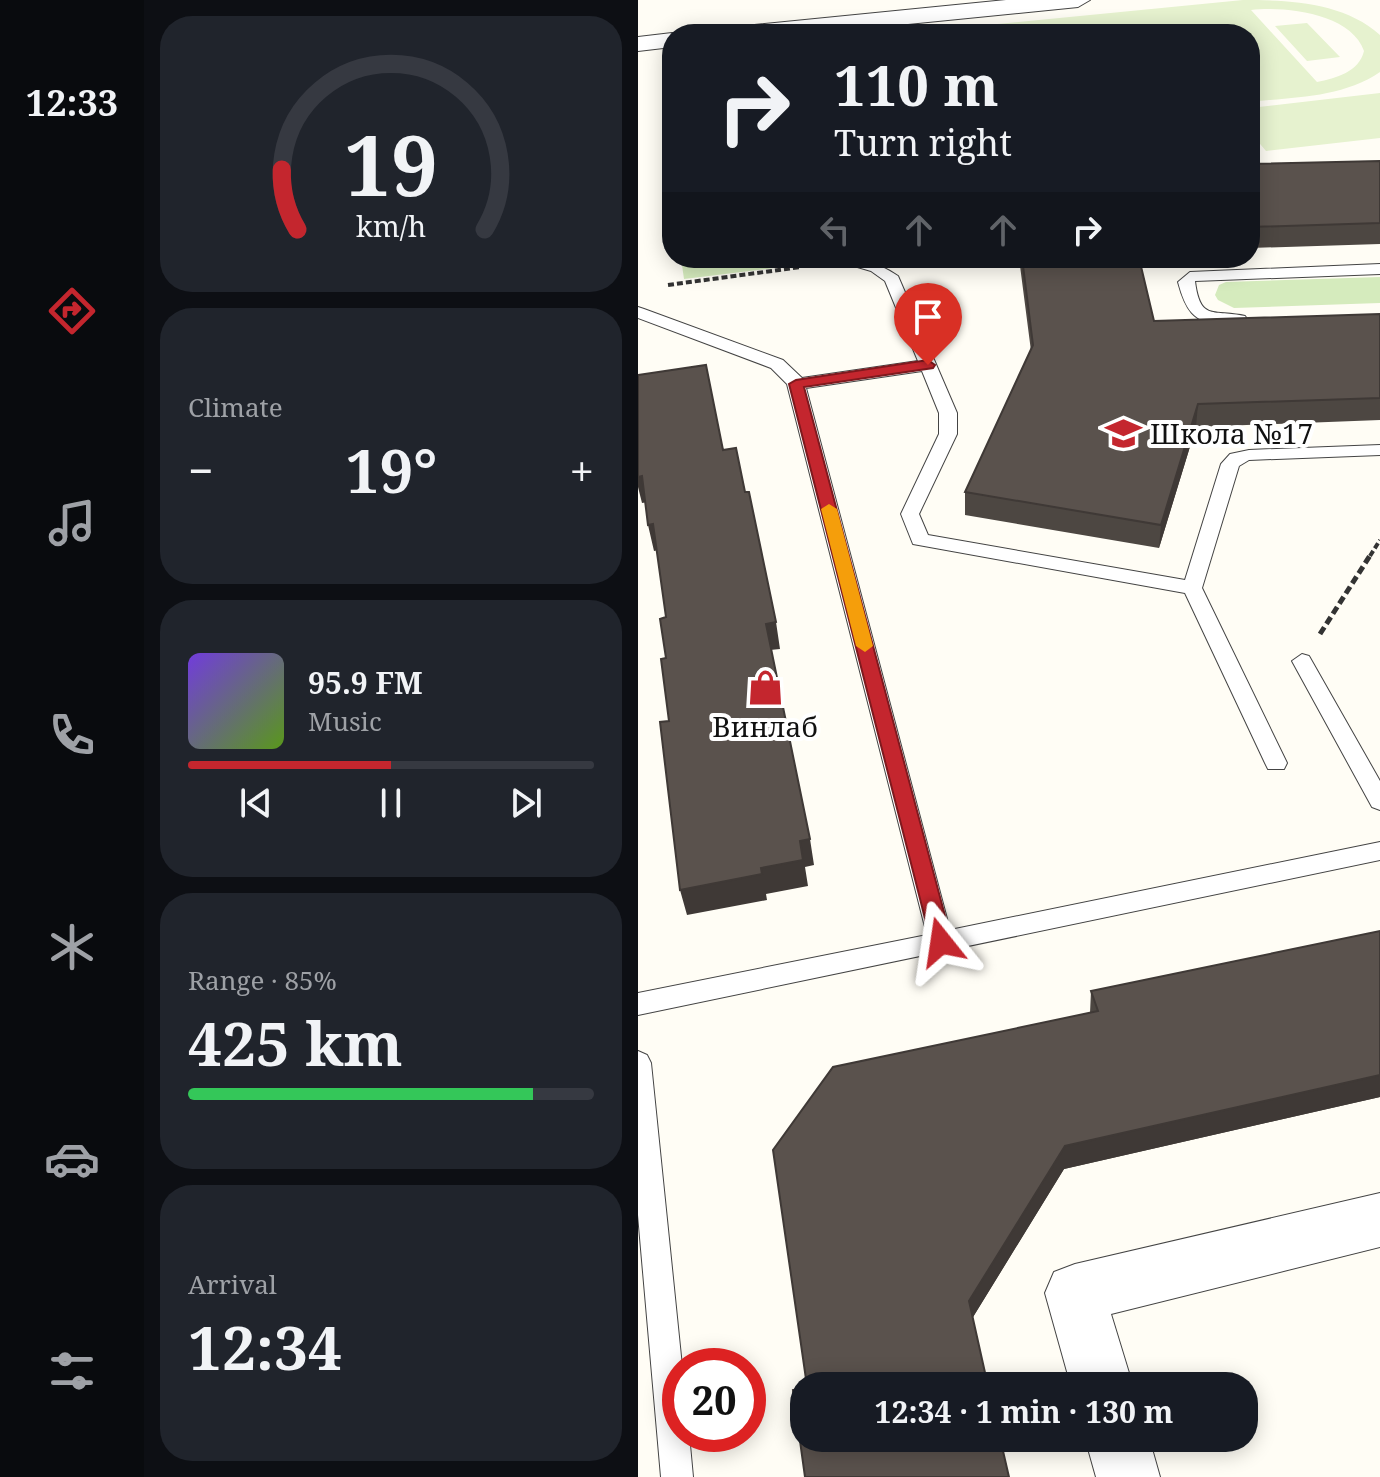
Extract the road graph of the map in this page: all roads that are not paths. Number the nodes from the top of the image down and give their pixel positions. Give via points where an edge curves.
1 (1078, 0) edge
2 (836, 24) edge
3 (662, 41) edge
4 (638, 44) edge
5 (876, 268) edge
6 (1380, 269) edge
7 (638, 312) edge
8 (1260, 318) edge
9 (928, 365) junction
10 (796, 384) junction
11 (1380, 450) edge
12 (1192, 588) junction
13 (1302, 661) road end
14 (1276, 763) dead end
15 (1380, 801) edge
16 (1380, 851) edge
17 (941, 942) junction
18 (638, 1004) edge
19 (638, 1063) edge
20 (1380, 1220) edge
21 (1098, 1372) edge
22 (1121, 1452) edge
23 (677, 1477) edge
24 (1128, 1477) edge

1 - 2 street
3 - 4 street
5 - 9 lane via 892,279
6 - 8 lane via 1200,274 1186,282 1201,318
7 - 10 lane via 777,364
9 - 10 lane
9 - 12 lane via 950,424 910,514 920,540
10 - 17 lane
11 - 12 lane via 1236,458
12 - 14 lane
13 - 15 lane
16 - 17 lane
17 - 18 lane
19 - 23 lane
20 - 21 street via 1075,1293
22 - 24 street

